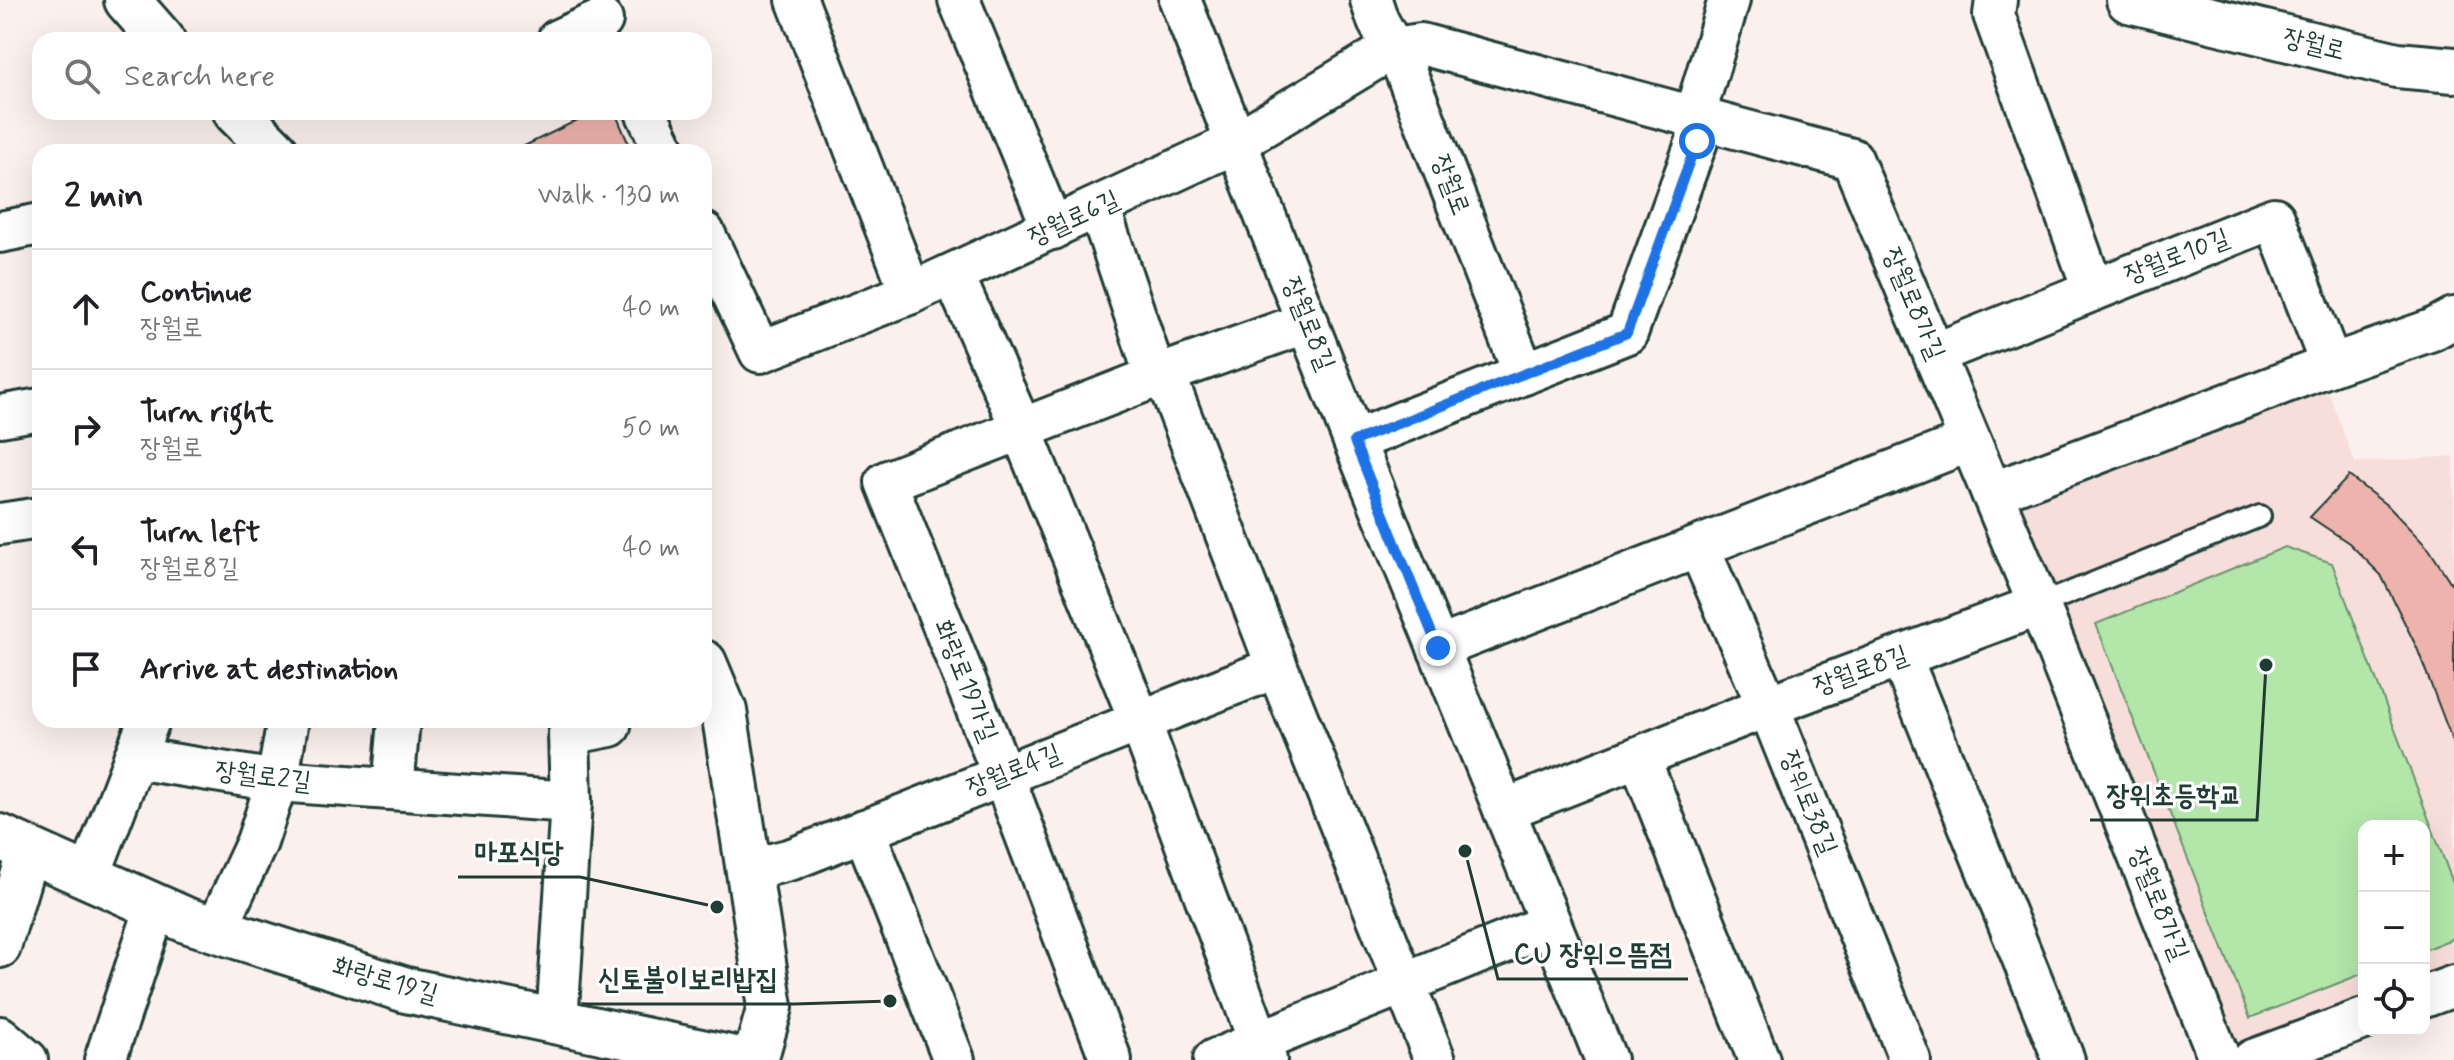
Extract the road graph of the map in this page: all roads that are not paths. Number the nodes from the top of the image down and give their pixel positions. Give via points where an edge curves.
1 (127, 0) edge
2 (797, 0) edge
3 (959, 0) edge
4 (1180, 0) edge
5 (1371, 0) edge
6 (1729, 0) edge
7 (1996, 0) edge
8 (2129, 0) edge
9 (602, 20) edge
10 (155, 32) edge
11 (576, 32) edge
12 (1393, 48) junction
13 (2454, 70) edge
14 (1699, 118) junction
15 (244, 120) edge
16 (650, 120) edge
17 (1235, 143) junction
18 (268, 144) edge
19 (661, 144) edge
20 (1099, 207) junction
21 (32, 226) edge
22 (1053, 229) junction
23 (0, 232) edge
24 (712, 250) edge
25 (953, 274) junction
26 (2093, 289) junction
27 (911, 293) junction
28 (2454, 318) edge
29 (1308, 322) junction
30 (1934, 354) junction
31 (2331, 365) junction
32 (1524, 374) junction
33 (1160, 375) junction
34 (32, 410) edge
35 (0, 416) edge
36 (1021, 431) junction
37 (1354, 441) junction
38 (1970, 441) junction
39 (1992, 493) junction
40 (2260, 516) dead end
41 (32, 519) edge
42 (0, 524) edge
43 (1699, 548) junction
44 (2039, 605) junction
45 (1438, 648) junction
46 (1901, 657) junction
47 (1277, 667) junction
48 (712, 682) edge
49 (1768, 706) junction
50 (1140, 721) junction
51 (146, 728) edge
52 (287, 728) edge
53 (398, 728) edge
54 (600, 728) edge
55 (1639, 757) junction
56 (134, 758) junction
57 (1003, 775) junction
58 (277, 781) junction
59 (393, 789) junction
60 (571, 802) junction
61 (1504, 810) junction
62 (864, 830) junction
63 (14, 844) edge
64 (749, 870) junction
65 (89, 877) junction
66 (156, 907) junction
67 (1550, 924) junction
68 (216, 930) junction
69 (0, 947) edge
70 (1405, 982) junction
71 (2454, 986) edge
72 (2430, 995) edge
73 (2358, 1021) edge
74 (557, 1023) junction
75 (0, 1037) edge
76 (1262, 1051) edge
77 (27, 1060) edge
78 (105, 1060) edge
79 (739, 1060) edge
80 (755, 1060) edge
81 (954, 1060) edge
82 (1111, 1060) edge
83 (1214, 1060) edge
84 (1435, 1060) edge
85 (1606, 1060) edge
86 (1759, 1060) edge
87 (1910, 1060) edge
88 (2064, 1060) edge
89 (2220, 1060) edge
90 (2253, 1060) edge

1 - 10 street
2 - 27 street
3 - 22 street
4 - 17 street, 장월로8길
5 - 12 street, 장월로
6 - 14 street via 1700,97
7 - 26 street via 1994,15
8 - 13 street, 장월로 via 2397,65
9 - 11 street
12 - 14 street, 장월로8가길 via 1421,44
12 - 17 street, 장월로8가길
12 - 32 street, 장월로
14 - 30 street, 장월로8가길 via 1852,159
14 - 32 street via 1697,141 1627,333
15 - 18 street
16 - 19 street
17 - 20 street, 장월로6길
17 - 29 street, 장월로8길
20 - 22 street, 장월로6길
20 - 33 street via 1149,357
21 - 23 street
22 - 25 street, 장월로6길
24 - 27 street, 장월로6길 via 760,352
25 - 27 street, 장월로6길
25 - 36 street
26 - 30 street, 장월로10길
26 - 31 street, 장월로10길 via 2274,218
28 - 31 street
29 - 33 street, 화랑로19가길
29 - 37 street, 장월로8길
30 - 38 street, 장월로8가길
31 - 39 street
32 - 37 street
33 - 36 street, 화랑로19가길
33 - 47 street via 1172,393
34 - 35 street
36 - 50 street
36 - 57 street, 화랑로19가길 via 886,482
37 - 45 street, 장월로8길
38 - 39 street, 장월로8가길
38 - 43 street
39 - 44 street, 장월로8가길
40 - 44 lane
41 - 42 street
43 - 45 street
43 - 49 street, 장위로38길
44 - 46 street, 장월로8길
44 - 89 street, 장월로8가길
45 - 61 street, 장월로8길
46 - 49 street, 장월로8길
46 - 88 street
47 - 50 street, 장월로4길
47 - 70 street
48 - 64 street via 724,711
49 - 55 street, 장월로8길
49 - 87 street, 장위로38길
50 - 57 street, 장월로4길
50 - 76 street
51 - 56 street
52 - 58 street
53 - 59 street
54 - 60 street via 569,734
55 - 61 street, 장월로8길
55 - 86 street
56 - 58 street, 장월로2길
56 - 65 street
57 - 62 street, 장월로4길
57 - 82 street, 화랑로19가길
58 - 59 street, 장월로2길
58 - 68 street via 257,842
59 - 60 street, 장월로2길
60 - 74 street
61 - 67 street, 장월로8길
62 - 64 street, 장월로4길
62 - 81 street
63 - 65 street, 화랑로19길
63 - 69 street, 화랑로19길
64 - 80 street via 770,1007
65 - 66 street, 화랑로19길
66 - 68 street, 화랑로19길
66 - 78 street
67 - 70 street
67 - 85 street, 장월로8길
68 - 74 street, 화랑로19길 via 406,990
70 - 76 street
70 - 84 street
71 - 72 street
73 - 90 street
74 - 79 street, 화랑로19길
75 - 77 street
76 - 83 street

